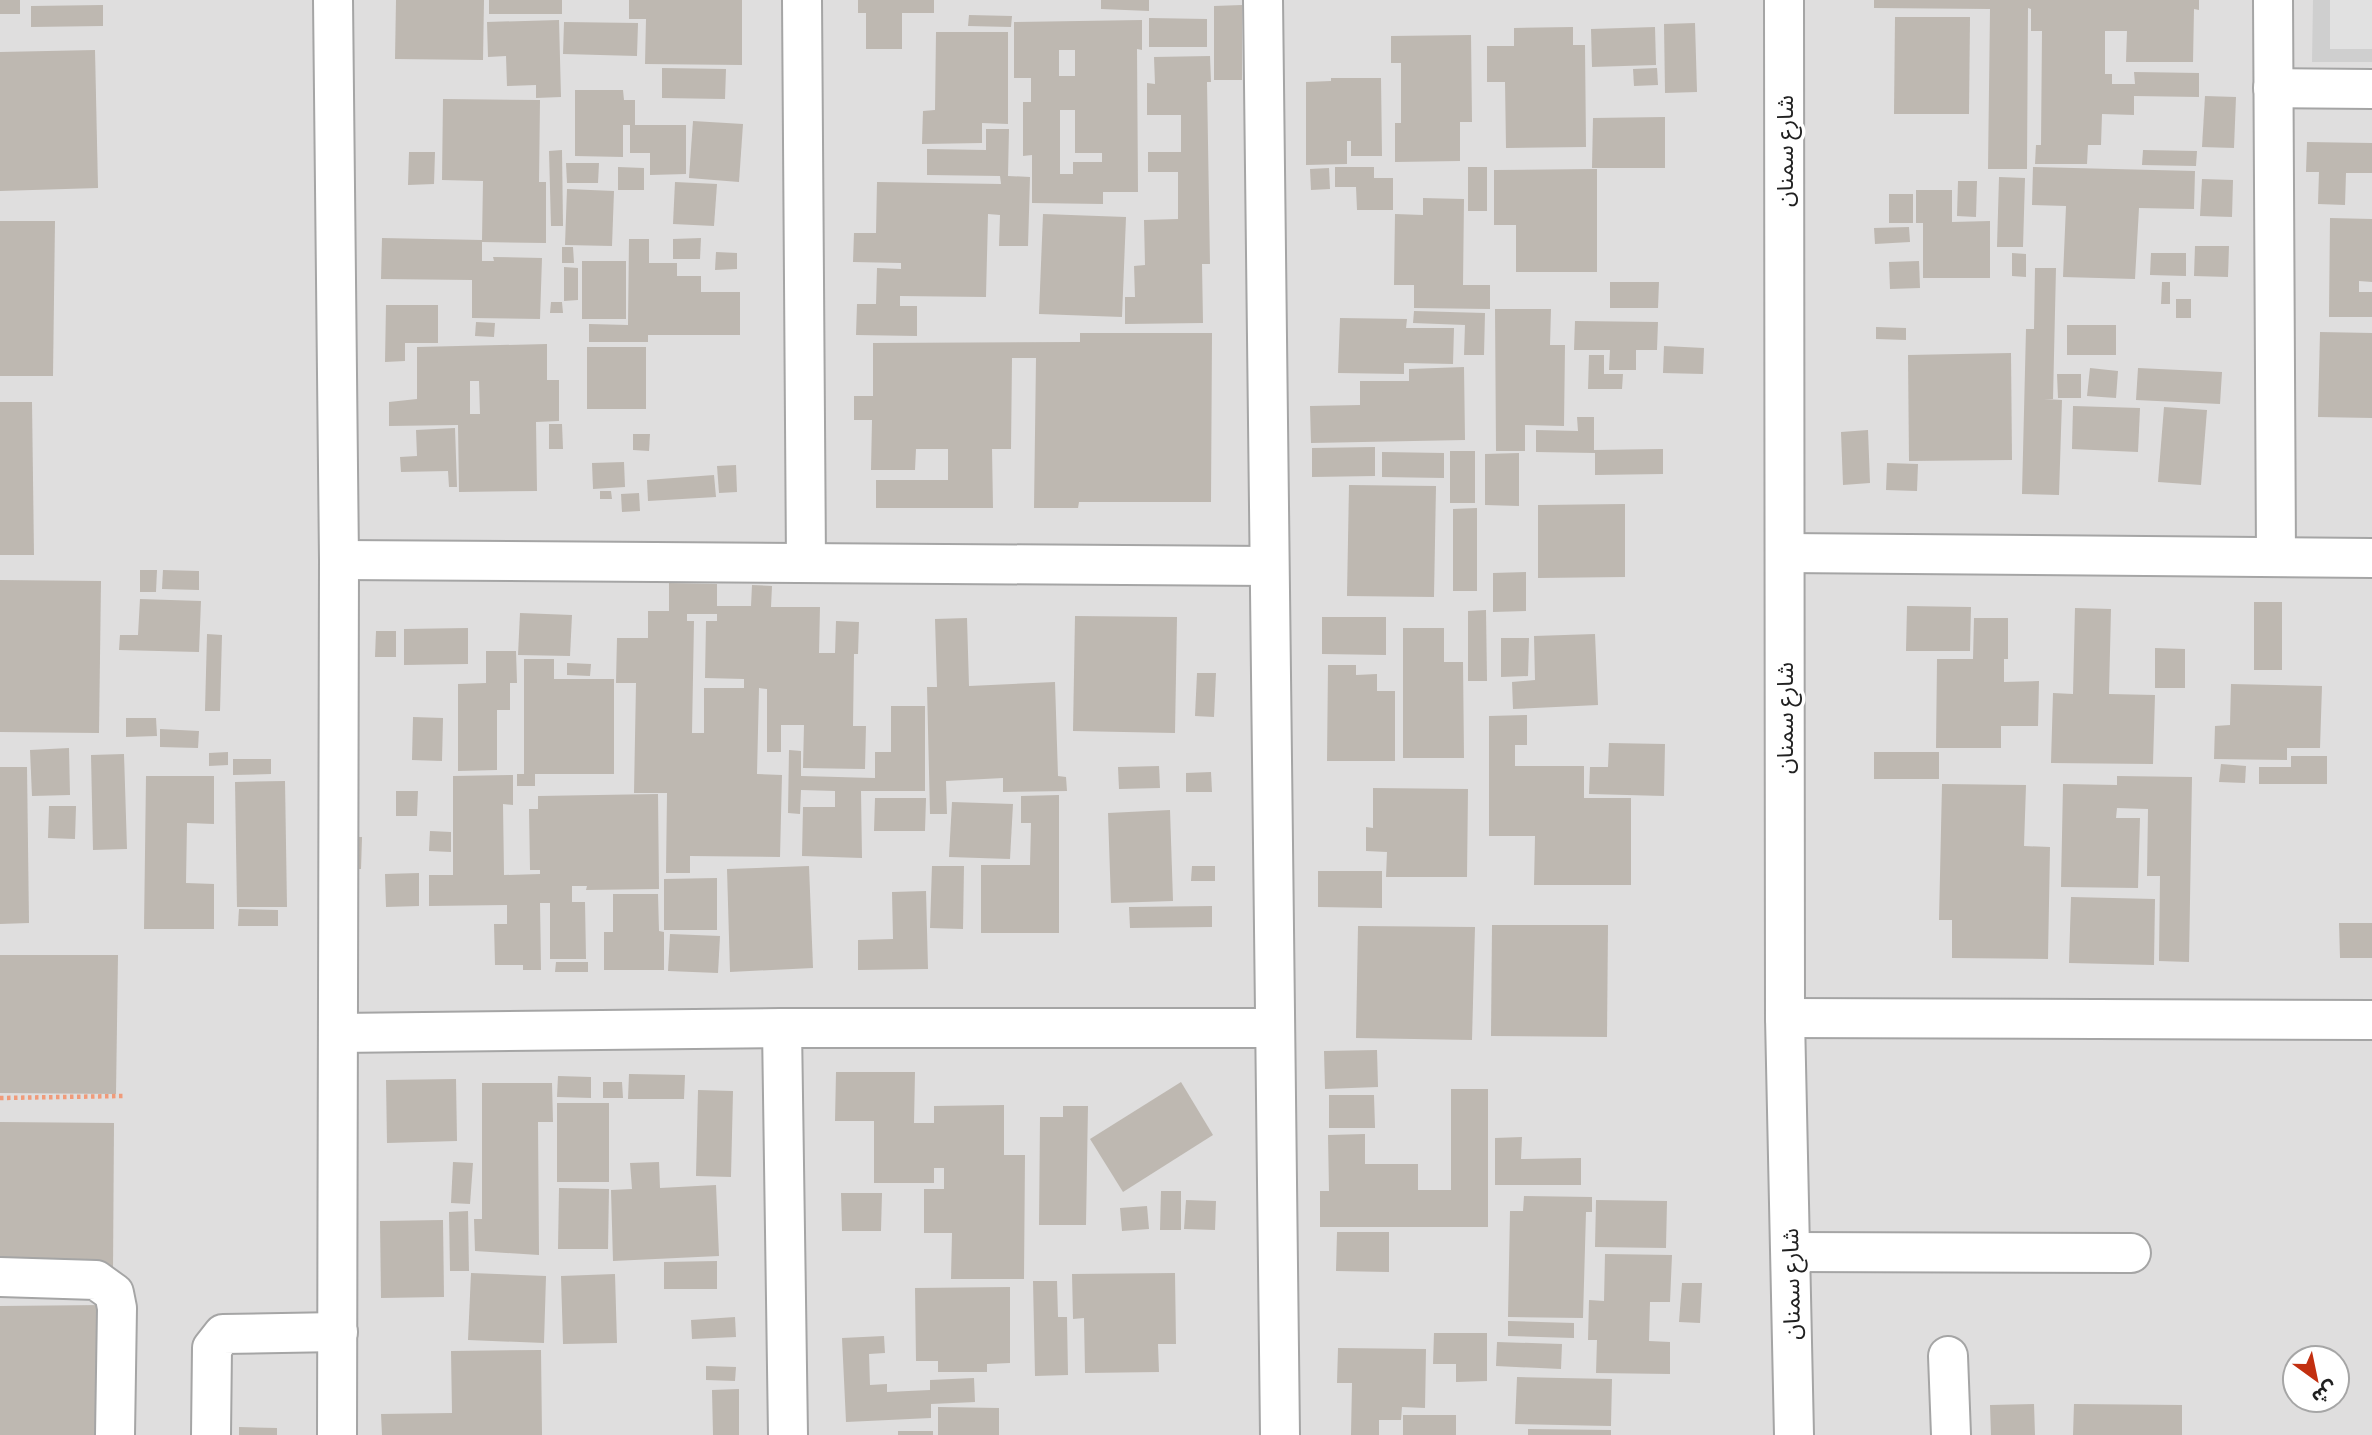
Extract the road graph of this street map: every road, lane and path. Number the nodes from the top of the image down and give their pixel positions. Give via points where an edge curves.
1 (333, 0) edge
2 (802, 0) edge
3 (1263, 0) edge
4 (1784, 0) edge
5 (2273, 0) edge
6 (2273, 88) junction
7 (2372, 89) edge
8 (1785, 553) junction
9 (2276, 557) junction
10 (2372, 558) edge
11 (339, 560) junction
12 (806, 563) junction
13 (1269, 566) junction
14 (1785, 1018) junction
15 (2372, 1020) edge
16 (782, 1028) junction
17 (1274, 1028) junction
18 (338, 1033) junction
19 (123, 1096) dead end
20 (0, 1098) edge
21 (1791, 1252) junction
22 (2131, 1253) dead end
23 (0, 1277) edge
24 (338, 1332) junction
25 (1948, 1356) dead end
26 (115, 1435) edge
27 (211, 1435) edge
28 (337, 1435) edge
29 (788, 1435) edge
30 (1280, 1435) edge
31 (1794, 1435) edge
32 (1951, 1435) edge

1 - 11 street
2 - 12 street
3 - 13 street
4 - 8 street, شارع سمنان
5 - 6 street
6 - 7 street
6 - 9 street
8 - 9 street
8 - 14 street, شارع سمنان
9 - 10 street
11 - 12 street
11 - 18 street
12 - 13 street
13 - 17 street
14 - 15 street
14 - 21 street, شارع سمنان
16 - 17 street
16 - 18 street
16 - 29 street
17 - 30 street
18 - 24 street
19 - 20 path
21 - 22 street
21 - 31 street, شارع سمنان
23 - 26 street via 96,1280 114,1293
24 - 27 street via 223,1334 212,1348
24 - 28 street
25 - 32 street

